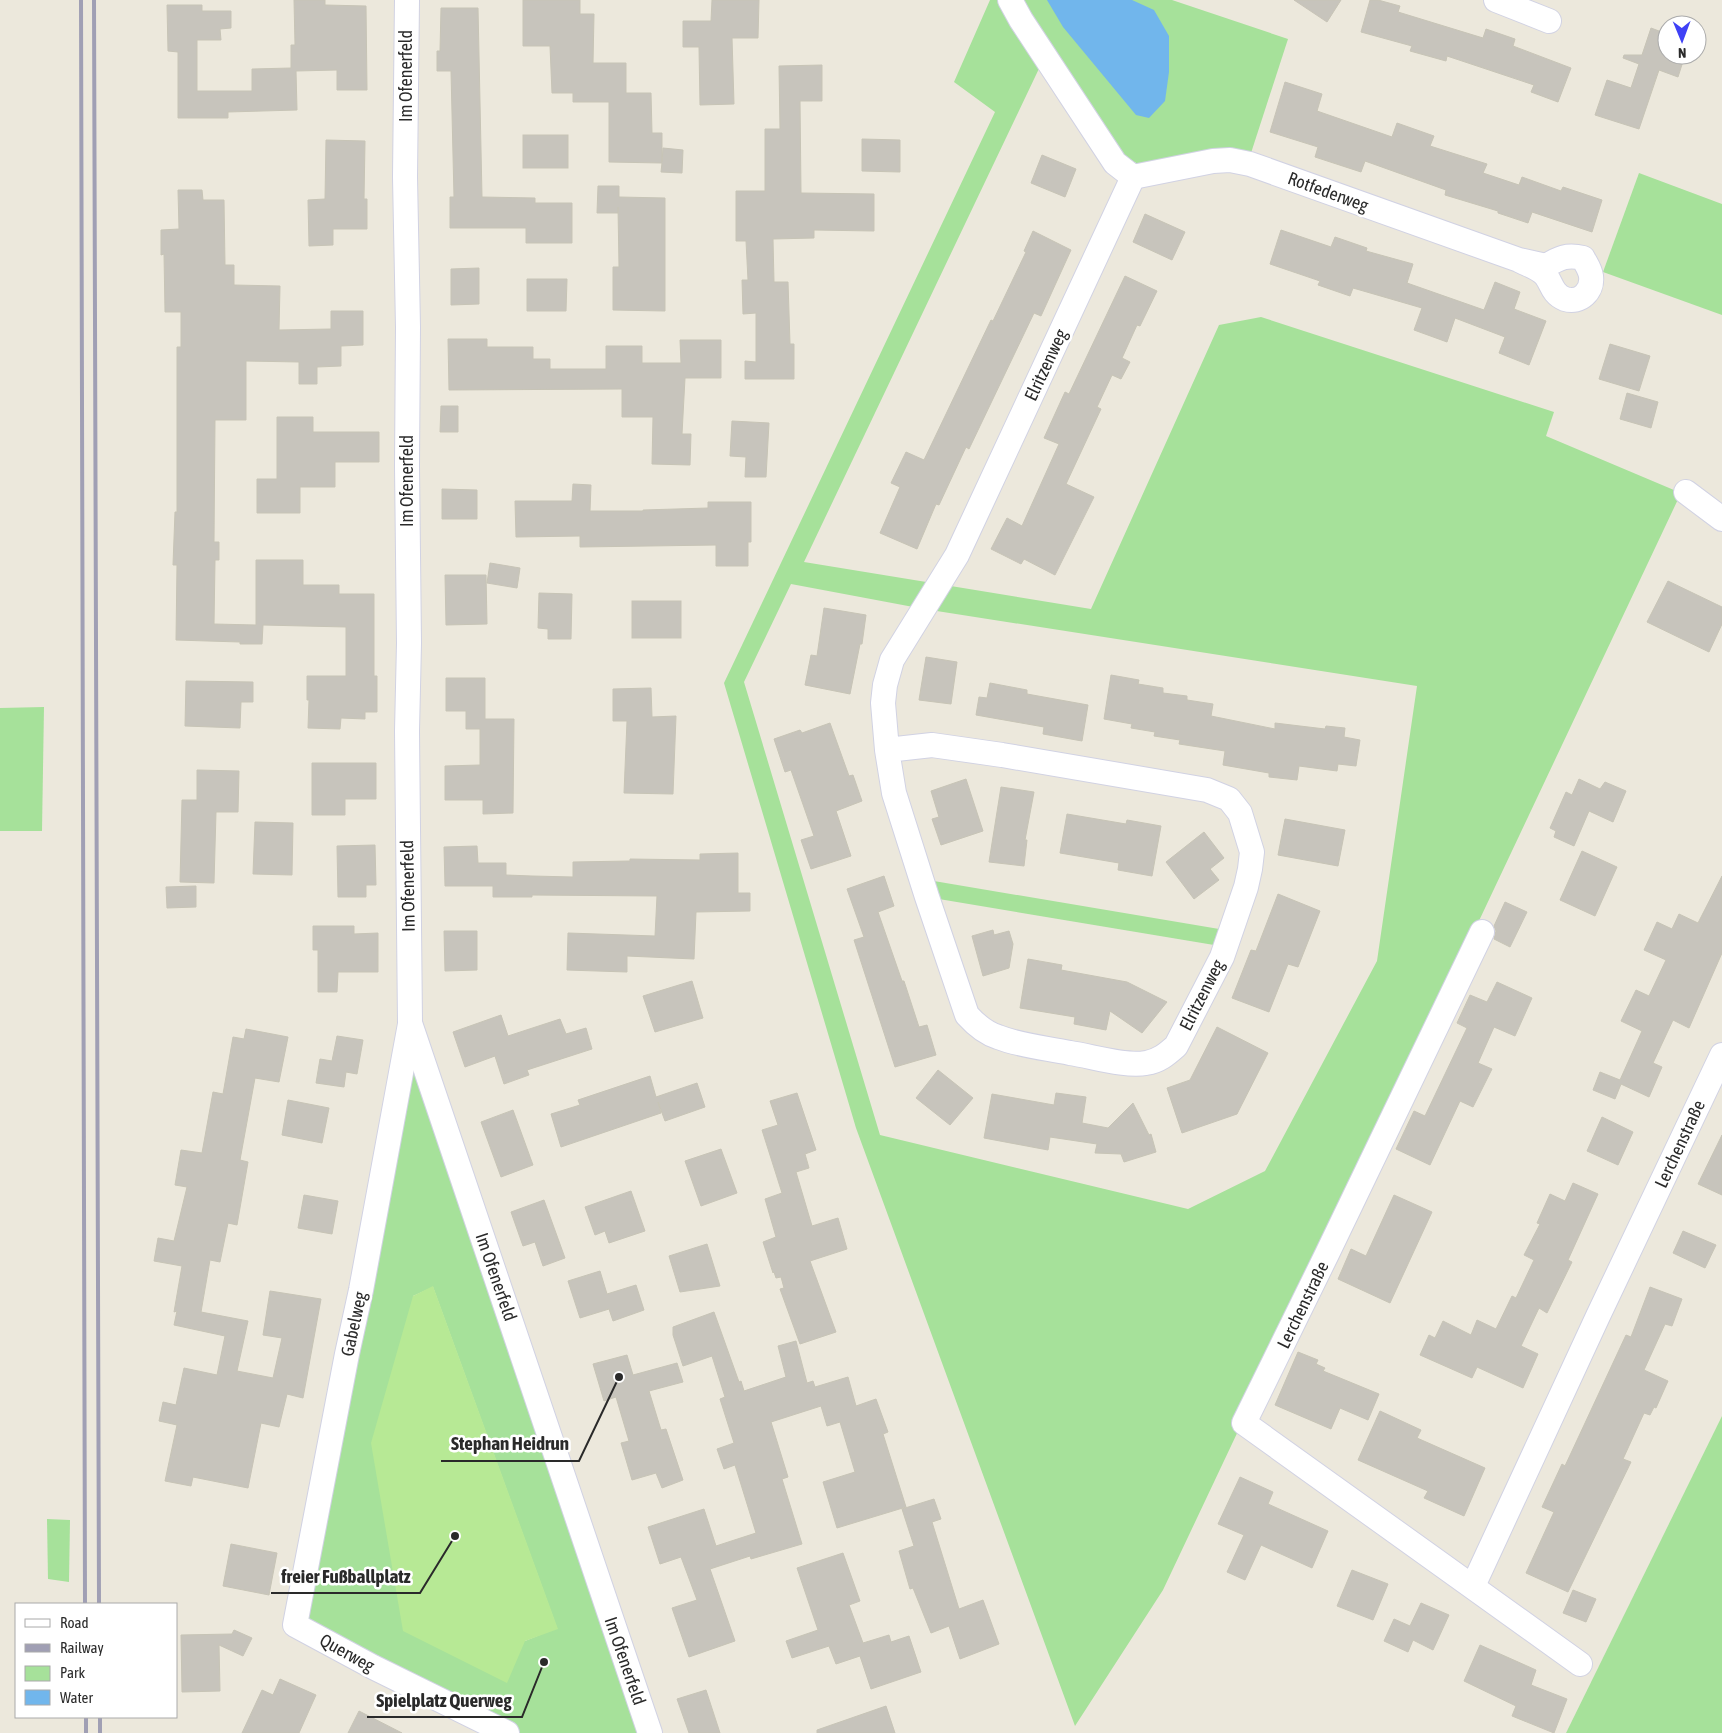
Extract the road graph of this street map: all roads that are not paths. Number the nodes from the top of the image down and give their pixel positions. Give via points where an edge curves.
1 (407, 0) edge
2 (1010, 0) edge
3 (1496, 0) edge
4 (1549, 21) dead end
5 (1133, 177) junction
6 (1519, 260) dead end
7 (1686, 492) dead end
8 (1722, 519) edge
9 (887, 750) junction
10 (1482, 932) dead end
11 (410, 1023) junction
12 (1722, 1055) edge
13 (1473, 1586) junction
14 (295, 1625) joint
15 (1580, 1664) dead end
16 (508, 1733) edge
17 (650, 1733) edge

1 - 11 street, Im Ofenerfeld via 405,177
2 - 5 street via 1115,163
3 - 4 street
5 - 6 street, Rotfederweg via 1213,161 1250,164
5 - 9 street, Elritzenweg via 957,554 892,660 883,702
7 - 8 street
9 - 9 street, Elritzenweg via 894,793 927,897 967,1015 979,1028 1016,1042 1144,1064 1166,1055 1176,1046 1222,957 1250,870 1252,852 1245,823 1229,799 1206,790 1002,755 932,745
10 - 13 street, Lerchenstraße via 1244,1423
11 - 14 street, Gabelweg
11 - 17 street, Im Ofenerfeld
12 - 13 street, Lerchenstraße
13 - 15 street, Lerchenstraße
14 - 16 street, Querweg

